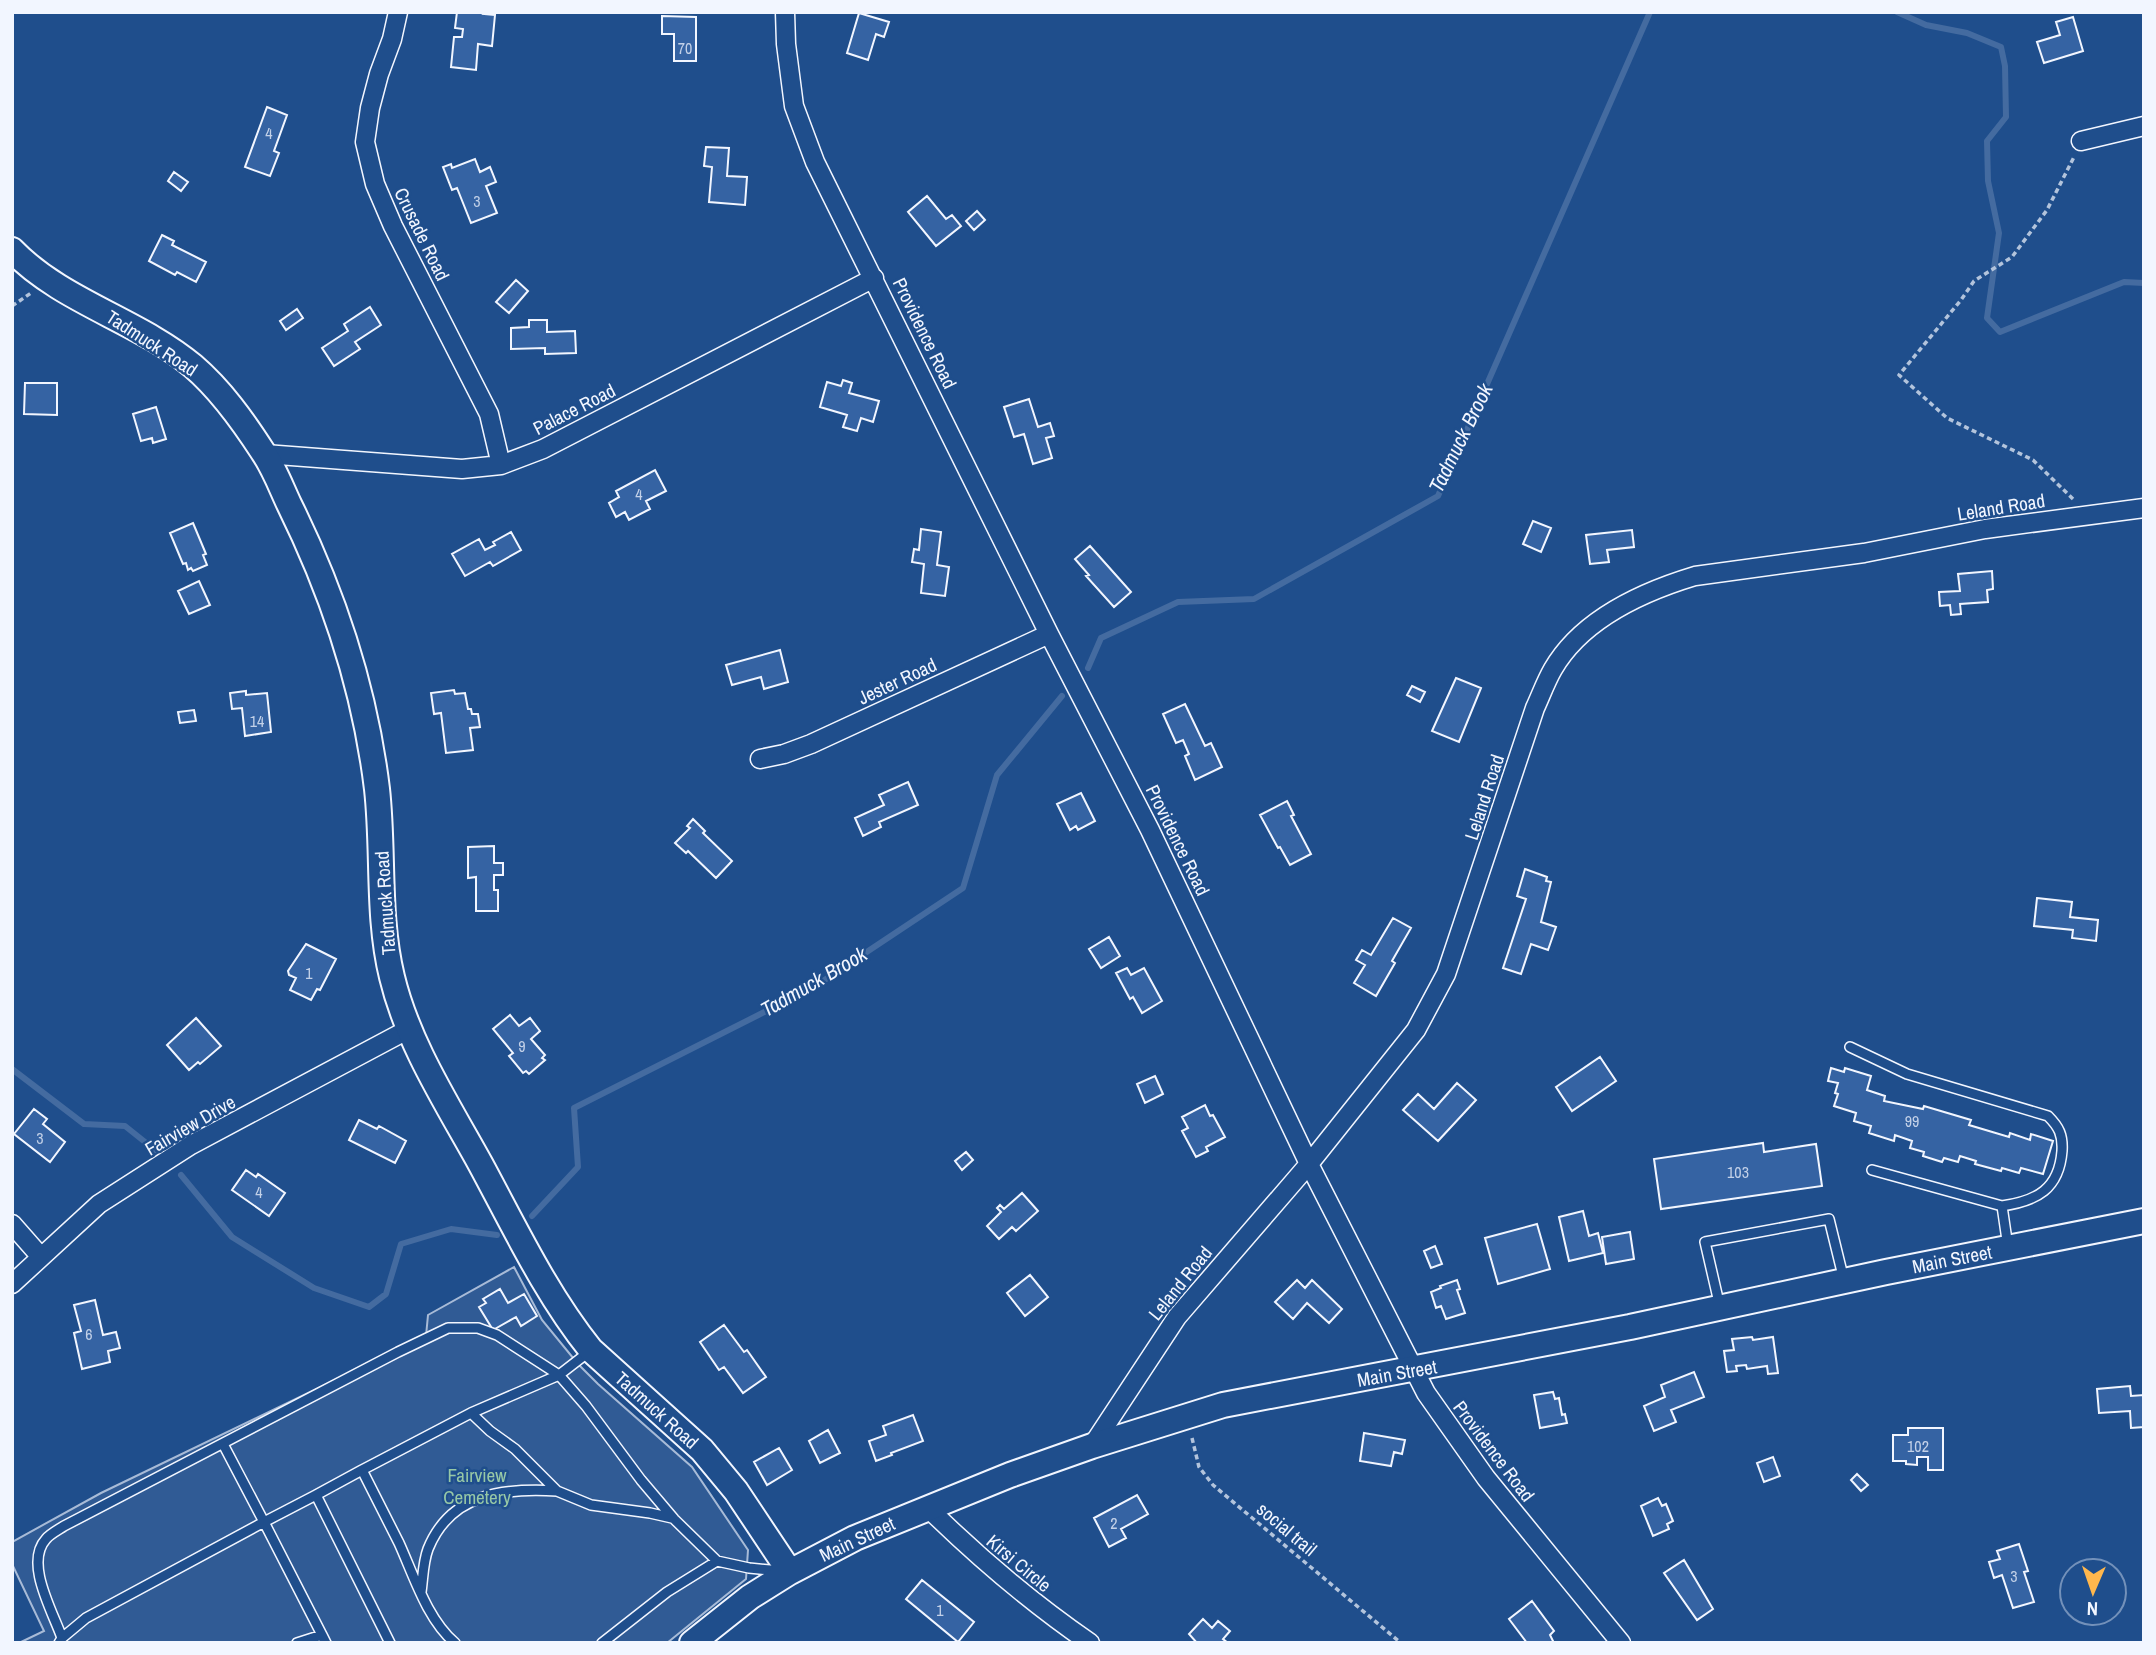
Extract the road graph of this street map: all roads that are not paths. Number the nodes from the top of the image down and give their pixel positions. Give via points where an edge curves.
1 (398, 12) edge
2 (785, 12) edge
3 (2144, 126) edge
4 (2081, 141) road end
5 (12, 250) edge
6 (874, 278) junction
7 (265, 454) junction
8 (501, 466) junction
9 (2144, 508) edge
10 (1049, 634) junction
11 (760, 759) dead end
12 (409, 1029) junction
13 (1850, 1047) dead end
14 (1309, 1164) junction
15 (1872, 1170) dead end
16 (2002, 1206) junction
17 (2144, 1221) edge
18 (12, 1224) edge
19 (2008, 1249) junction
20 (41, 1257) junction
21 (1844, 1281) junction
22 (12, 1284) edge
23 (1720, 1308) junction
24 (591, 1350) junction
25 (1415, 1370) junction
26 (559, 1375) junction
27 (471, 1413) junction
28 (223, 1444) junction
29 (1092, 1446) junction
30 (362, 1470) junction
31 (557, 1491) junction
32 (316, 1495) junction
33 (928, 1508) junction
34 (674, 1519) junction
35 (264, 1522) junction
36 (717, 1562) junction
37 (790, 1572) junction
38 (421, 1592) junction
39 (324, 1639) edge
40 (61, 1640) edge
41 (297, 1643) edge
42 (390, 1643) edge
43 (455, 1643) edge
44 (602, 1643) edge
45 (692, 1643) edge
46 (1090, 1643) edge
47 (1621, 1643) edge

1 - 8 street, Crusade Road via 368,120 365,142 374,184 489,414
2 - 6 street, Providence Road via 794,106 815,162
3 - 4 street
5 - 7 street, Tadmuck Road via 50,280 192,366 229,404
6 - 8 street, Palace Road via 543,449
6 - 10 street, Providence Road
7 - 8 street, Palace Road via 462,469
7 - 12 street, Tadmuck Road via 317,560 361,704 377,788 381,909 392,977
9 - 14 street, Leland Road via 1695,576 1630,601 1602,618 1553,668 1535,708 1446,974 1416,1030
10 - 11 street, Jester Road via 810,744
10 - 14 street, Providence Road via 1150,830
12 - 20 street, Fairview Drive via 191,1145 99,1204
12 - 24 street, Tadmuck Road via 558,1305
13 - 16 lane via 1907,1074 2048,1116 2058,1126 2061,1164 2053,1183 2038,1196
14 - 25 street, Providence Road
14 - 29 street, Leland Road via 1177,1317
15 - 16 lane
16 - 19 lane
17 - 19 street, Main Street
18 - 20 street
19 - 21 street, Main Street
20 - 22 street, Fairview Drive
21 - 23 street, Main Street
21 - 23 lane via 1829,1219 1705,1242
23 - 25 street, Main Street
24 - 26 lane
24 - 37 street, Tadmuck Road via 702,1450 736,1491
25 - 29 street, Main Street via 1223,1405
25 - 47 street, Providence Road via 1486,1478
26 - 27 lane
26 - 28 lane via 497,1335 478,1328 448,1328
26 - 34 lane
27 - 30 lane
27 - 31 lane
28 - 35 lane
28 - 40 lane via 45,1540 37,1555 38,1574
29 - 33 street, Main Street
30 - 32 lane
30 - 38 lane
31 - 34 lane via 591,1506
31 - 38 lane via 501,1492 457,1509 439,1528 428,1550
32 - 35 lane
32 - 42 lane
33 - 37 street, Main Street
33 - 46 street, Kirsi Circle via 978,1558
34 - 36 lane
35 - 39 lane
35 - 40 lane via 86,1618
36 - 37 lane
36 - 44 lane via 667,1592
37 - 45 street, Main Street
38 - 43 lane
39 - 41 lane

